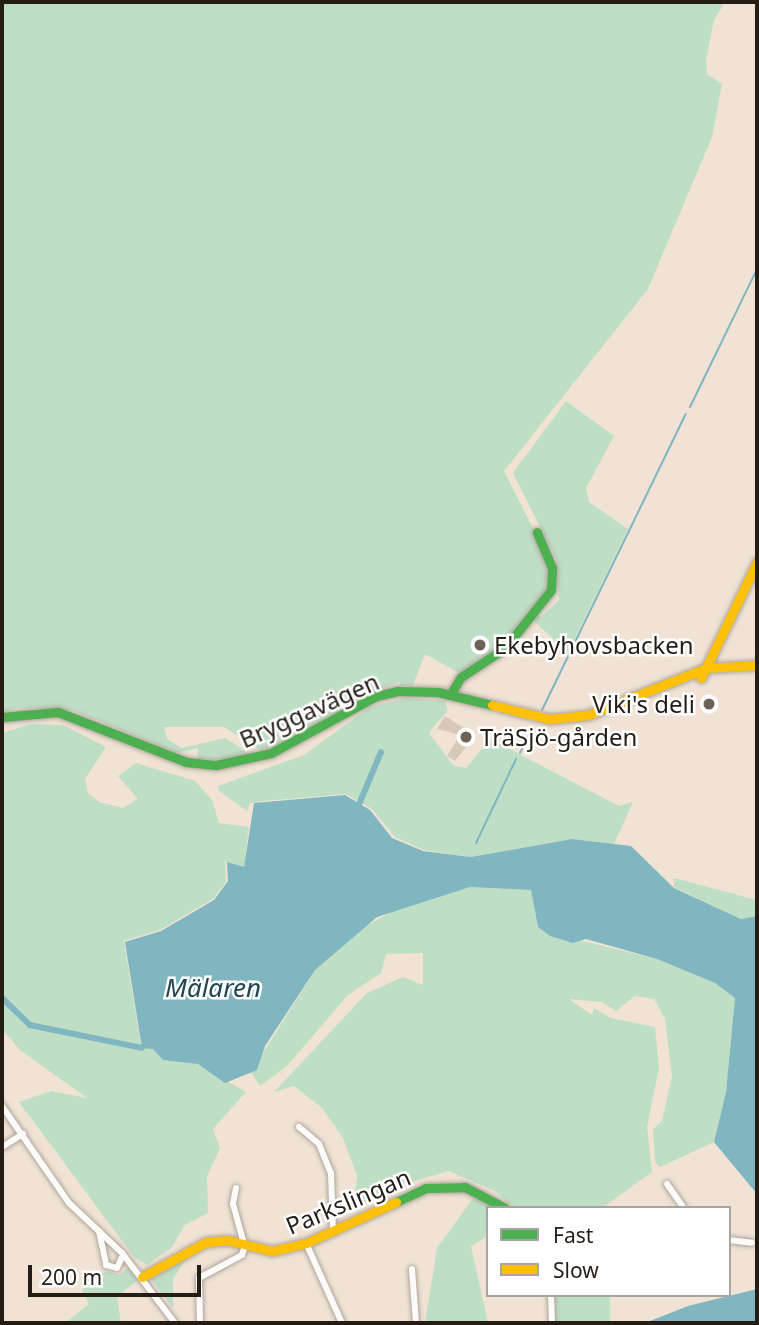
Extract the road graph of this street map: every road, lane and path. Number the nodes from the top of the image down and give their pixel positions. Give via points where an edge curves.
1 (537, 532) dead end
2 (757, 562) edge
3 (757, 665) edge
4 (706, 668) junction
5 (701, 678) dead end
6 (450, 695) junction
7 (2, 717) edge
8 (2, 1106) edge
9 (299, 1127) dead end
10 (23, 1133) junction
11 (2, 1147) edge
12 (667, 1184) dead end
13 (236, 1188) dead end
14 (501, 1206) edge
15 (683, 1206) edge
16 (333, 1230) junction
17 (99, 1231) junction
18 (731, 1240) edge
19 (306, 1243) junction
20 (752, 1243) dead end
21 (244, 1245) junction
22 (122, 1253) junction
23 (412, 1269) dead end
24 (142, 1277) junction
25 (551, 1297) edge
26 (200, 1321) dead end
27 (175, 1323) edge
28 (342, 1323) edge
29 (416, 1323) edge
30 (552, 1323) edge

1 - 6 main road via 552,568 551,590 505,648 461,677
2 - 4 main road
3 - 4 main road, Bryggavägen
4 - 5 main road
4 - 6 main road, Bryggavägen via 575,717 550,719
6 - 7 main road, Bryggavägen via 419,690 376,696 271,753 216,765 186,762 58,712
8 - 10 street
9 - 16 street via 319,1144 331,1173
10 - 11 street
10 - 17 street via 69,1203
12 - 15 street
13 - 21 street via 233,1205
14 - 16 main road, Parkslingan via 465,1187 426,1188
16 - 19 main road, Parkslingan
17 - 22 street
17 - 22 street via 106,1265 119,1267
18 - 20 street
19 - 21 main road, Parkslingan via 272,1251
19 - 28 street
21 - 24 main road, Parkslingan via 206,1242
21 - 26 street via 242,1255 199,1279
22 - 24 street
23 - 29 street
24 - 27 street
25 - 30 street

